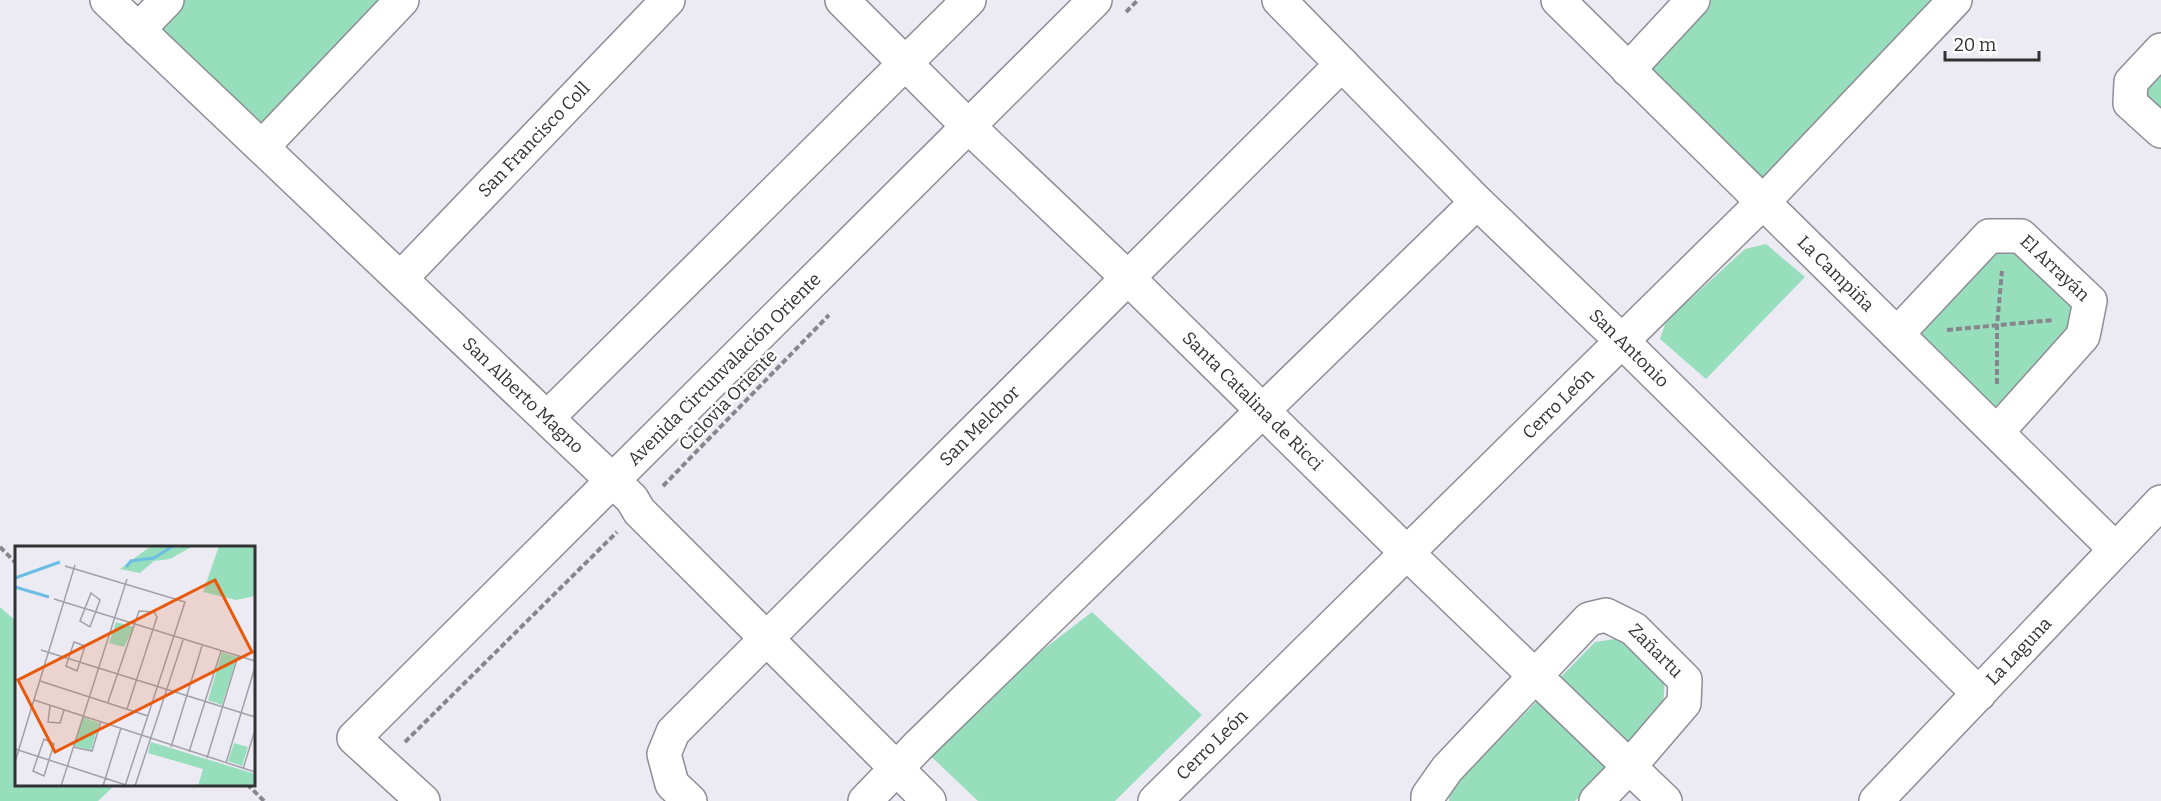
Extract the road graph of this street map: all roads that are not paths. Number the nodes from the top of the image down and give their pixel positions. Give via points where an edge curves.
1 (107, 0) edge
2 (167, 0) edge
3 (402, 0) edge
4 (668, 0) edge
5 (842, 0) edge
6 (969, 0) edge
7 (1279, 0) edge
8 (1558, 0) edge
9 (1693, 0) edge
10 (1955, 0) edge
11 (1108, 8) edge
12 (138, 30) junction
13 (2161, 50) edge
14 (906, 63) junction
15 (1342, 64) junction
16 (1628, 69) junction
17 (969, 126) junction
18 (2161, 131) edge
19 (262, 147) junction
20 (1477, 202) junction
21 (1763, 202) junction
22 (401, 278) junction
23 (1128, 278) junction
24 (1897, 334) junction
25 (1622, 341) junction
26 (1264, 411) junction
27 (548, 417) junction
28 (1997, 432) junction
29 (613, 480) junction
30 (2161, 502) edge
31 (2115, 549) junction
32 (1407, 553) junction
33 (767, 640) junction
34 (1535, 676) junction
35 (1978, 694) junction
36 (1629, 767) junction
37 (897, 769) junction
38 (1598, 799) edge
39 (423, 801) edge
40 (690, 801) edge
41 (865, 801) edge
42 (929, 801) edge
43 (1155, 801) edge
44 (1428, 801) edge
45 (1665, 801) edge
46 (1876, 801) edge

1 - 12 street, San Alberto Magno
2 - 12 street
3 - 19 street
4 - 22 street, San Francisco Coll
5 - 14 street, Santa Catalina de Ricci
6 - 14 street
7 - 15 street, San Antonio
8 - 16 street, La Campiña
9 - 16 street
10 - 21 street, Cerro León
11 - 17 street, Avenida Circunvalación Oriente
12 - 19 street, San Alberto Magno
13 - 18 street via 2131,82 2130,103
14 - 17 street, Santa Catalina de Ricci
14 - 27 street
15 - 20 street, San Antonio
15 - 23 street, San Melchor
16 - 21 street, La Campiña
17 - 23 street, Santa Catalina de Ricci
17 - 29 street, Avenida Circunvalación Oriente
19 - 22 street, San Alberto Magno
20 - 25 street, San Antonio
20 - 26 street
21 - 24 street, La Campiña
21 - 25 street, Cerro León
22 - 27 street, San Alberto Magno
23 - 26 street, Santa Catalina de Ricci
23 - 33 street, San Melchor
24 - 28 street, La Campiña
24 - 28 street, El Arrayán via 1989,236 2021,236 2090,301 2082,336
25 - 32 street, Cerro León
25 - 35 street, San Antonio
26 - 32 street, Santa Catalina de Ricci
26 - 37 street
27 - 29 street, San Alberto Magno
28 - 31 street, La Campiña
29 - 33 street, San Alberto Magno
29 - 39 street, Avenida Circunvalación Oriente via 354,738
30 - 31 street, La Laguna
31 - 35 street, La Laguna
32 - 34 street, Santa Catalina de Ricci
32 - 43 street, Cerro León
33 - 37 street, San Alberto Magno
33 - 40 street, San Melchor via 673,732 664,754 672,784
34 - 36 street, Santa Catalina de Ricci
34 - 36 street, Zañartu via 1589,618 1606,615 1634,629 1685,680 1684,703
34 - 44 street, Zañartu via 1447,769
35 - 46 street, La Laguna
36 - 38 street, Zañartu
36 - 45 street, Santa Catalina de Ricci
37 - 41 street
37 - 42 street, San Alberto Magno

